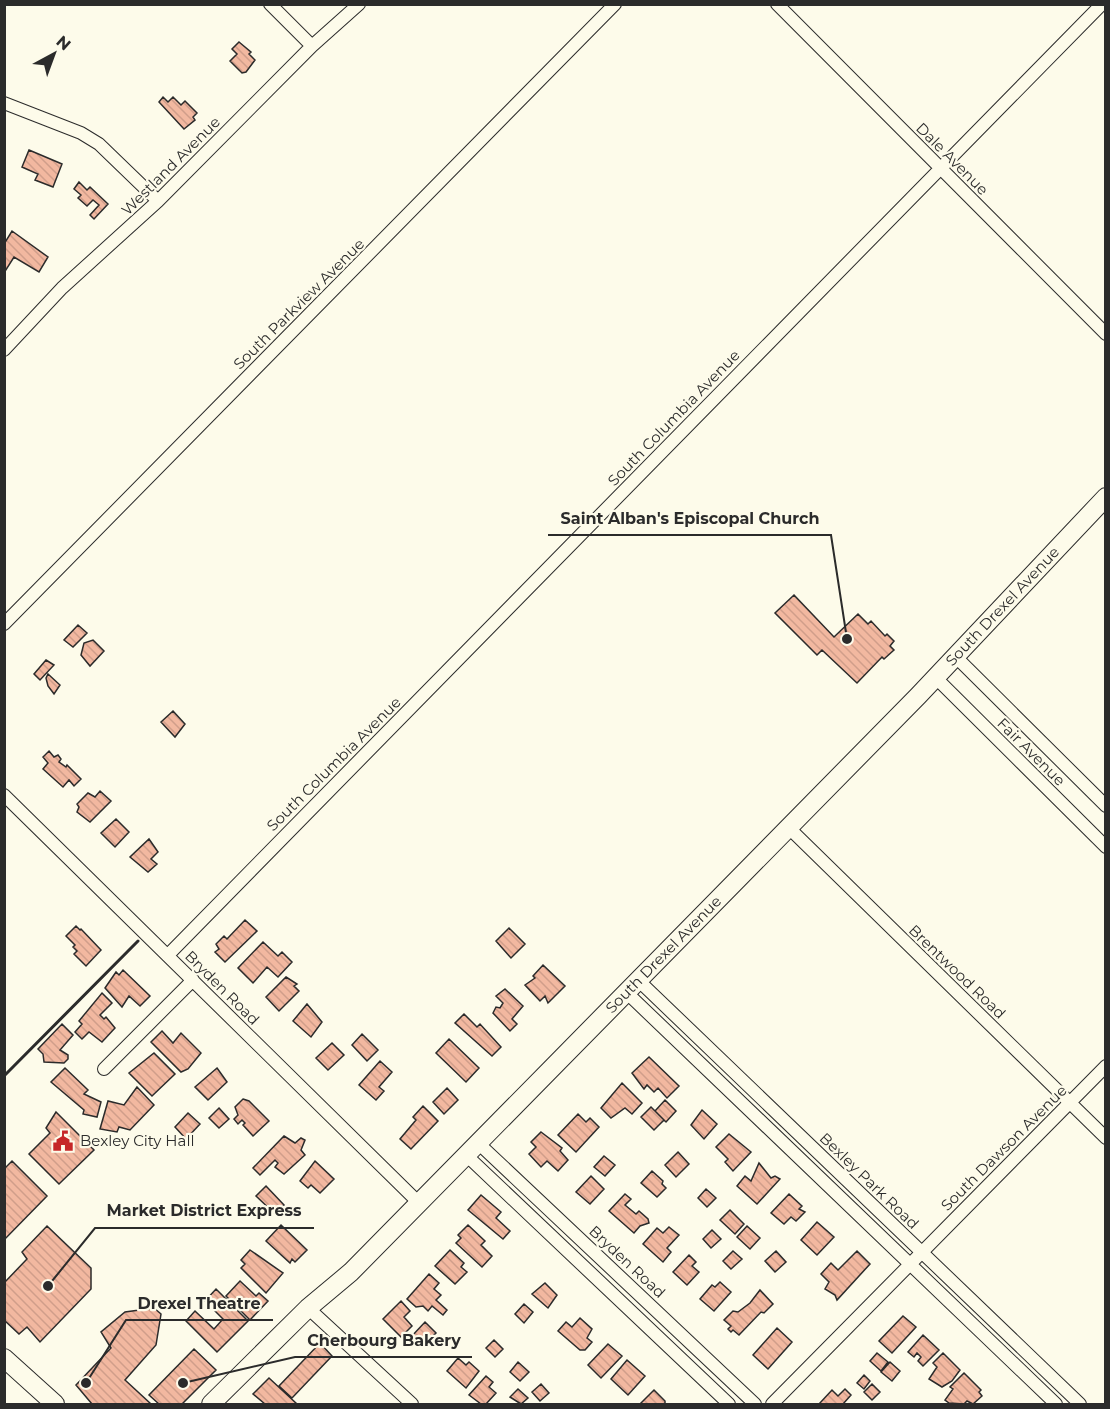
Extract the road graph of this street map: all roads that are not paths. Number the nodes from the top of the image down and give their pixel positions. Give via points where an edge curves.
1 (270, 4) edge
2 (359, 4) edge
3 (615, 4) edge
4 (777, 4) edge
5 (1102, 4) edge
6 (312, 46) junction
7 (4, 103) edge
8 (941, 169) junction
9 (158, 201) junction
10 (1106, 334) edge
11 (4, 350) edge
12 (1106, 497) edge
13 (4, 624) edge
14 (954, 655) junction
15 (935, 677) junction
16 (4, 795) edge
17 (1106, 806) edge
18 (788, 827) junction
19 (1106, 847) edge
20 (168, 955) junction
21 (193, 980) junction
22 (632, 986) junction
23 (1106, 1065) edge
24 (104, 1069) dead end
25 (1070, 1103) junction
26 (1106, 1137) edge
27 (471, 1148) junction
28 (418, 1202) junction
29 (921, 1252) junction
30 (910, 1264) junction
31 (308, 1308) junction
32 (4, 1358) edge
33 (55, 1404) edge
34 (212, 1404) edge
35 (412, 1404) edge
36 (729, 1404) edge
37 (755, 1404) edge
38 (772, 1404) edge
39 (1056, 1404) edge
40 (1080, 1404) edge

1 - 6 street
2 - 6 street, Westland Avenue
3 - 13 street, South Parkview Avenue
4 - 8 street, Dale Avenue
5 - 8 street, South Columbia Avenue
6 - 9 street, Westland Avenue
7 - 9 street via 99,144
8 - 10 street, Dale Avenue
8 - 20 street, South Columbia Avenue
9 - 11 street, Westland Avenue via 62,288
12 - 14 main road, South Drexel Avenue
14 - 15 main road, South Drexel Avenue
14 - 17 street, Fair Avenue
15 - 18 main road, South Drexel Avenue
15 - 19 street, Fair Avenue
16 - 20 street, Bryden Road
18 - 22 main road, South Drexel Avenue
18 - 25 street, Brentwood Road
20 - 21 street, Bryden Road
21 - 24 street
21 - 28 street, Bryden Road
22 - 27 main road, South Drexel Avenue
22 - 29 street, Bexley Park Road
22 - 30 street
23 - 25 street, South Dawson Avenue
25 - 26 street, Brentwood Road
25 - 29 street, South Dawson Avenue
27 - 28 main road, South Drexel Avenue
27 - 36 street
27 - 37 street, Bryden Road
28 - 31 main road, South Drexel Avenue via 344,1278
29 - 30 street, South Dawson Avenue
29 - 40 street, Bexley Park Road
30 - 38 street, South Dawson Avenue
30 - 39 street
31 - 34 main road, South Drexel Avenue
31 - 35 street
32 - 33 main road

